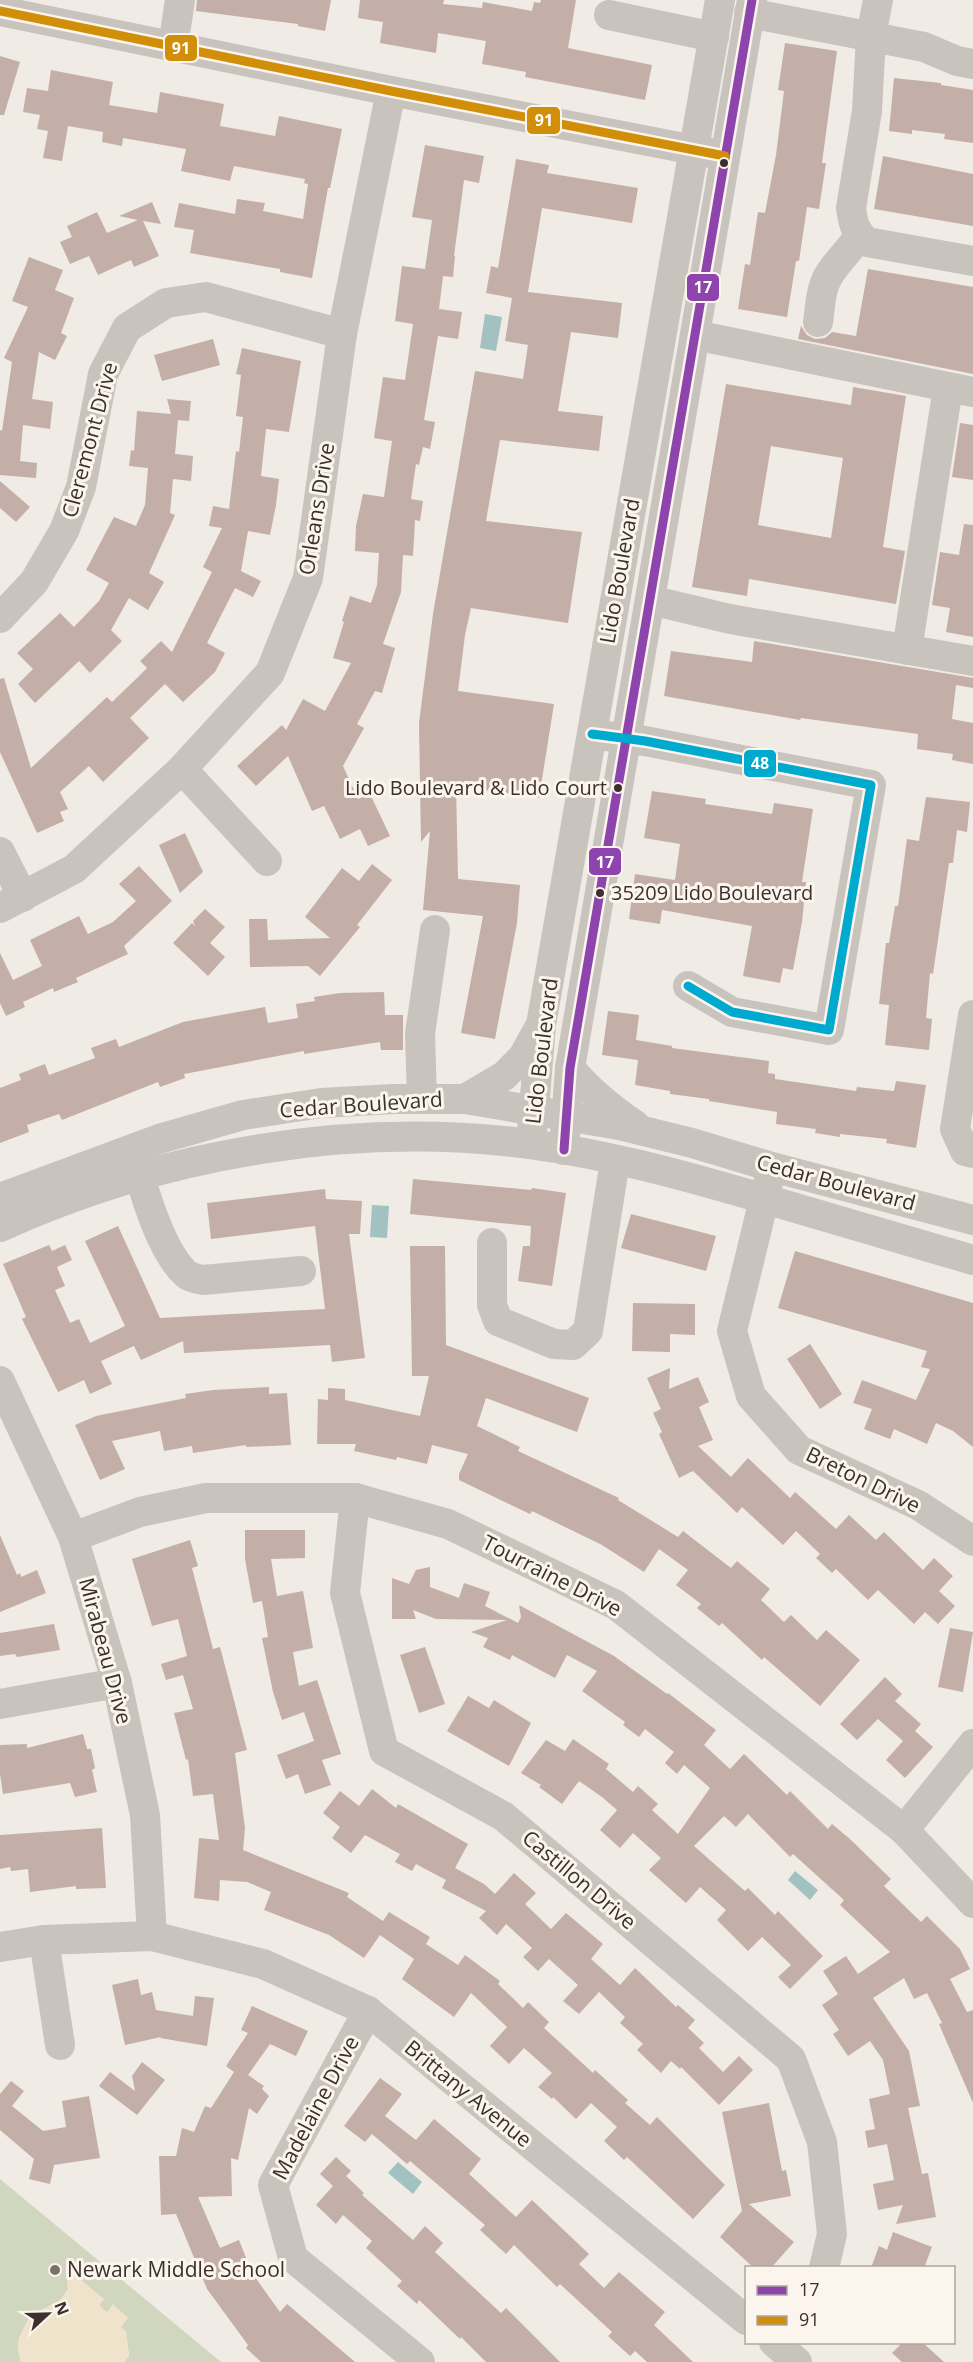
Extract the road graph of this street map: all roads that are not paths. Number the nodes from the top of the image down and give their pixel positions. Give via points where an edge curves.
1 (180, 0) edge
2 (720, 0) edge
3 (878, 0) edge
4 (751, 6) edge
5 (0, 12) edge
6 (609, 15) dead end
7 (871, 36) junction
8 (714, 37) junction
9 (173, 47) junction
10 (973, 64) edge
11 (391, 92) junction
12 (694, 150) junction
13 (725, 156) junction
14 (858, 235) junction
15 (973, 261) edge
16 (818, 322) dead end
17 (342, 334) junction
18 (695, 335) junction
19 (961, 390) edge
20 (650, 600) junction
21 (0, 618) edge
22 (907, 650) junction
23 (973, 661) edge
24 (603, 672) junction
25 (636, 678) junction
26 (592, 734) junction
27 (625, 739) junction
28 (182, 769) junction
29 (0, 852) edge
30 (267, 861) dead end
31 (11, 903) edge
32 (435, 930) dead end
33 (688, 986) dead end
34 (973, 1015) edge
35 (541, 1025) junction
36 (570, 1068) junction
37 (422, 1099) junction
38 (465, 1099) junction
39 (535, 1111) junction
40 (565, 1116) junction
41 (645, 1131) junction
42 (531, 1144) junction
43 (564, 1150) junction
44 (973, 1153) edge
45 (615, 1161) junction
46 (771, 1167) junction
47 (140, 1176) junction
48 (0, 1198) edge
49 (764, 1199) junction
50 (973, 1220) edge
51 (0, 1227) edge
52 (492, 1244) dead end
53 (973, 1260) edge
54 (301, 1271) dead end
55 (0, 1381) edge
56 (355, 1498) junction
57 (73, 1537) junction
58 (973, 1541) edge
59 (117, 1683) junction
60 (0, 1704) edge
61 (973, 1744) edge
62 (904, 1830) junction
63 (973, 1904) edge
64 (152, 1936) junction
65 (44, 1940) junction
66 (0, 1947) edge
67 (368, 2011) junction
68 (60, 2045) dead end
69 (824, 2266) edge
70 (745, 2318) edge
71 (775, 2344) edge
72 (420, 2362) edge
73 (797, 2362) edge

1 - 9 street
2 - 8 street, Lido Boulevard
3 - 7 street
4 - 7 street
4 - 13 street, Lido Boulevard
5 - 9 street
6 - 8 street
7 - 10 street via 924,47
7 - 14 street via 867,111 851,208
8 - 12 street, Lido Boulevard
9 - 11 street
11 - 12 street
11 - 17 street, Orleans Drive
12 - 13 street
12 - 24 street, Lido Boulevard
13 - 18 street, Lido Boulevard
14 - 15 street via 867,242
14 - 16 street via 824,284
17 - 21 street, Cleremont Drive via 206,297 166,303 127,328 103,374 81,487 64,531 34,582
17 - 28 street, Orleans Drive via 308,578 270,673
18 - 19 street
18 - 20 street, Lido Boulevard
19 - 22 street
20 - 22 street via 730,619
20 - 25 street, Lido Boulevard
22 - 23 street
24 - 25 street
24 - 26 street, Lido Boulevard
25 - 27 street, Lido Boulevard
26 - 27 street
26 - 35 street, Lido Boulevard
27 - 33 street via 871,785 829,1030 732,1012
27 - 36 street, Lido Boulevard
28 - 30 street
28 - 31 street, Orleans Drive via 74,869
29 - 31 street
32 - 37 street via 420,1034
34 - 44 street via 955,1129 965,1151
35 - 38 street via 524,1057 504,1076
35 - 39 street, Lido Boulevard
36 - 40 street, Lido Boulevard
36 - 41 street via 613,1110
37 - 38 street, Cedar Boulevard
37 - 48 street, Cedar Boulevard via 321,1103 243,1115 159,1138
38 - 39 street, Cedar Boulevard
39 - 40 street, Cedar Boulevard
39 - 42 street, Lido Boulevard
40 - 41 street, Cedar Boulevard
40 - 43 street, Lido Boulevard
41 - 46 street, Cedar Boulevard
42 - 43 street, Cedar Boulevard
42 - 47 street, Cedar Boulevard via 400,1138 327,1142 249,1150
43 - 45 street, Cedar Boulevard
45 - 49 street, Cedar Boulevard
45 - 52 street via 588,1331 573,1346 554,1344 498,1321 492,1305
46 - 49 street, Breton Drive
46 - 50 street, Cedar Boulevard
47 - 51 street, Cedar Boulevard
47 - 54 street via 166,1246 192,1278
49 - 53 street, Cedar Boulevard
49 - 58 street, Breton Drive via 732,1331 751,1396 799,1450 918,1505
55 - 57 street, Mirabeau Drive
56 - 57 street, Tourraine Drive via 206,1498 140,1512
56 - 62 street, Tourraine Drive via 448,1524 616,1605
56 - 69 street, Castillon Drive via 345,1593 384,1751 503,1816 791,2059 822,2142 832,2234
57 - 59 street, Mirabeau Drive
59 - 60 street
59 - 64 street, Mirabeau Drive via 145,1815
61 - 62 street
62 - 63 street, Tourraine Drive
64 - 65 street, Brittany Avenue
64 - 67 street, Brittany Avenue via 263,1964
65 - 66 street, Brittany Avenue
65 - 68 street
67 - 70 street, Brittany Avenue
67 - 72 street, Madelaine Drive via 273,2185 293,2258
71 - 73 street

